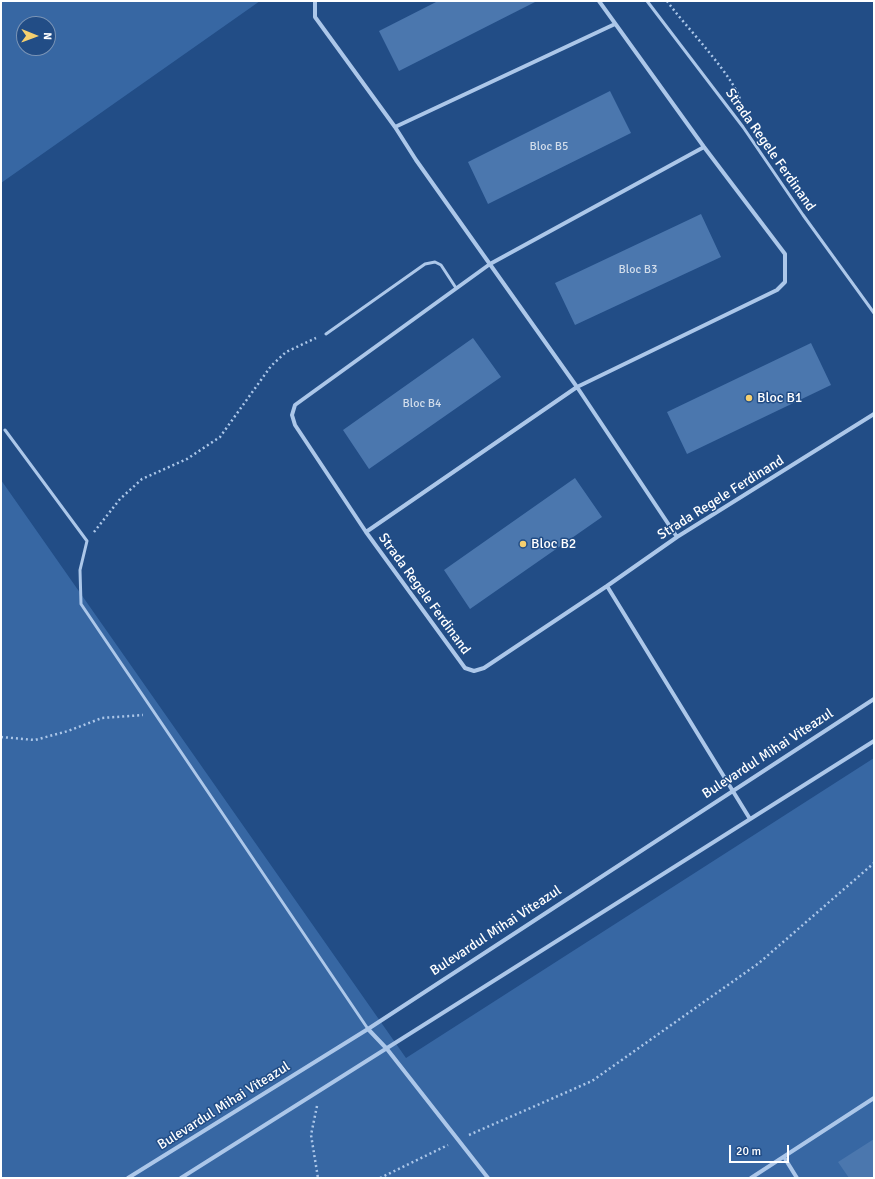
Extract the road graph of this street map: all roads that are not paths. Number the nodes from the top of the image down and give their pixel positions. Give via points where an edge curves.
1 (315, 1) edge
2 (599, 1) edge
3 (647, 1) edge
4 (615, 24) junction
5 (395, 127) junction
6 (704, 147) junction
7 (490, 264) junction
8 (456, 288) junction
9 (874, 313) edge
10 (326, 334) road end
11 (576, 387) junction
12 (874, 414) edge
13 (5, 430) dead end
14 (366, 532) junction
15 (677, 537) junction
16 (607, 586) junction
17 (874, 699) edge
18 (874, 741) edge
19 (732, 790) junction
20 (750, 820) junction
21 (368, 1029) junction
22 (388, 1049) junction
23 (874, 1098) edge
24 (784, 1157) junction
25 (128, 1178) edge
26 (181, 1178) edge
27 (488, 1178) edge
28 (752, 1178) edge
29 (797, 1178) edge

1 - 5 street via 315,16
2 - 4 street
3 - 9 lane, Strada Regele Ferdinand via 743,127
4 - 5 street
4 - 6 street
5 - 7 street
6 - 7 street, Strada Regele Ferdinand
6 - 11 street via 785,254 785,282 777,290
7 - 8 street, Strada Regele Ferdinand
7 - 11 street
8 - 10 lane via 441,265 434,262 425,264
8 - 14 street, Strada Regele Ferdinand via 295,405 292,414 295,425
11 - 14 street
11 - 15 street
12 - 15 street, Strada Regele Ferdinand
13 - 21 lane via 87,542 80,570 81,604
14 - 16 street, Strada Regele Ferdinand via 465,668 474,671 484,668
15 - 16 street, Strada Regele Ferdinand
16 - 19 street
17 - 19 street, Bulevardul Mihai Viteazul
18 - 20 street
19 - 20 street
19 - 21 street, Bulevardul Mihai Viteazul
20 - 22 street
21 - 22 street
21 - 25 street, Bulevardul Mihai Viteazul
22 - 26 street
22 - 27 street
23 - 24 street
24 - 28 street
24 - 29 street

